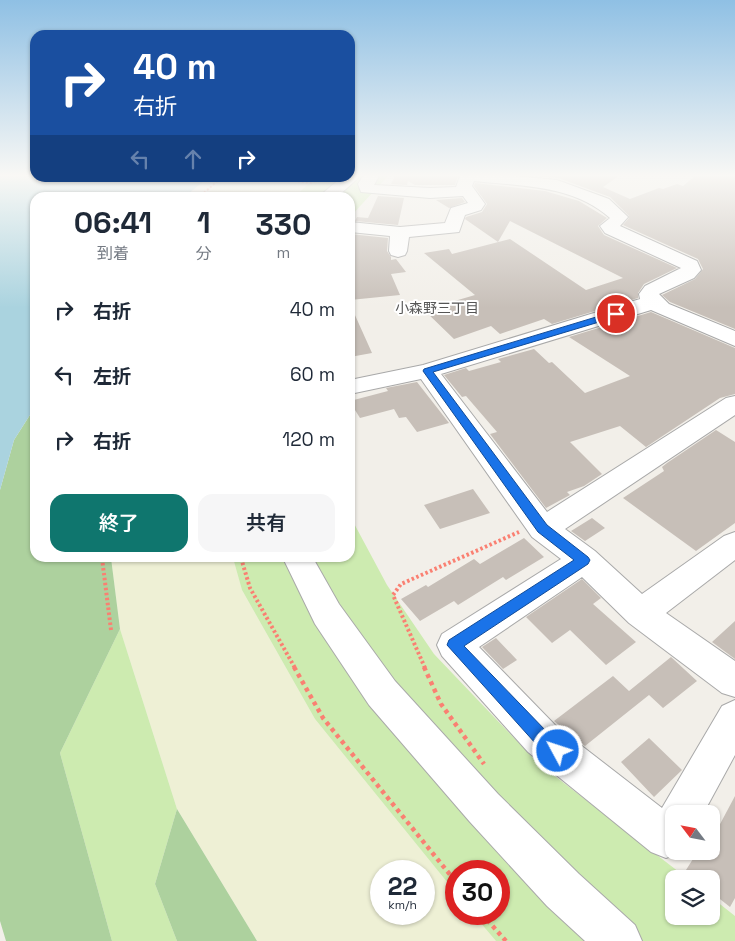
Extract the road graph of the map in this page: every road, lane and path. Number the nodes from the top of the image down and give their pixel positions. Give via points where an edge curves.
1 (455, 220) edge
2 (618, 220) edge
3 (355, 228) edge
4 (400, 232) junction
5 (398, 251) dead end
6 (654, 302) junction
7 (735, 339) edge
8 (427, 371) junction
9 (355, 386) edge
10 (734, 407) edge
11 (543, 529) junction
12 (735, 544) edge
13 (584, 560) junction
14 (102, 562) edge
15 (242, 562) edge
16 (300, 562) edge
17 (641, 613) junction
18 (111, 630) dead end
19 (735, 681) edge
20 (735, 718) edge
21 (685, 805) edge
22 (665, 836) edge
23 (445, 868) edge
24 (492, 925) edge
25 (506, 941) edge
26 (619, 941) edge

1 - 4 street via 453,228
2 - 6 street via 609,226 610,229 690,265 691,270 686,274 652,290 650,294
3 - 4 street
4 - 5 street
6 - 7 street
6 - 8 street
8 - 9 street
8 - 11 street
10 - 11 street
11 - 13 street
12 - 17 street
13 - 17 street
13 - 22 street via 454,645 542,739
14 - 18 path
15 - 23 path via 250,588 323,718
16 - 26 street via 327,614 382,693 484,808 563,890
17 - 19 street
20 - 21 street
24 - 25 path

